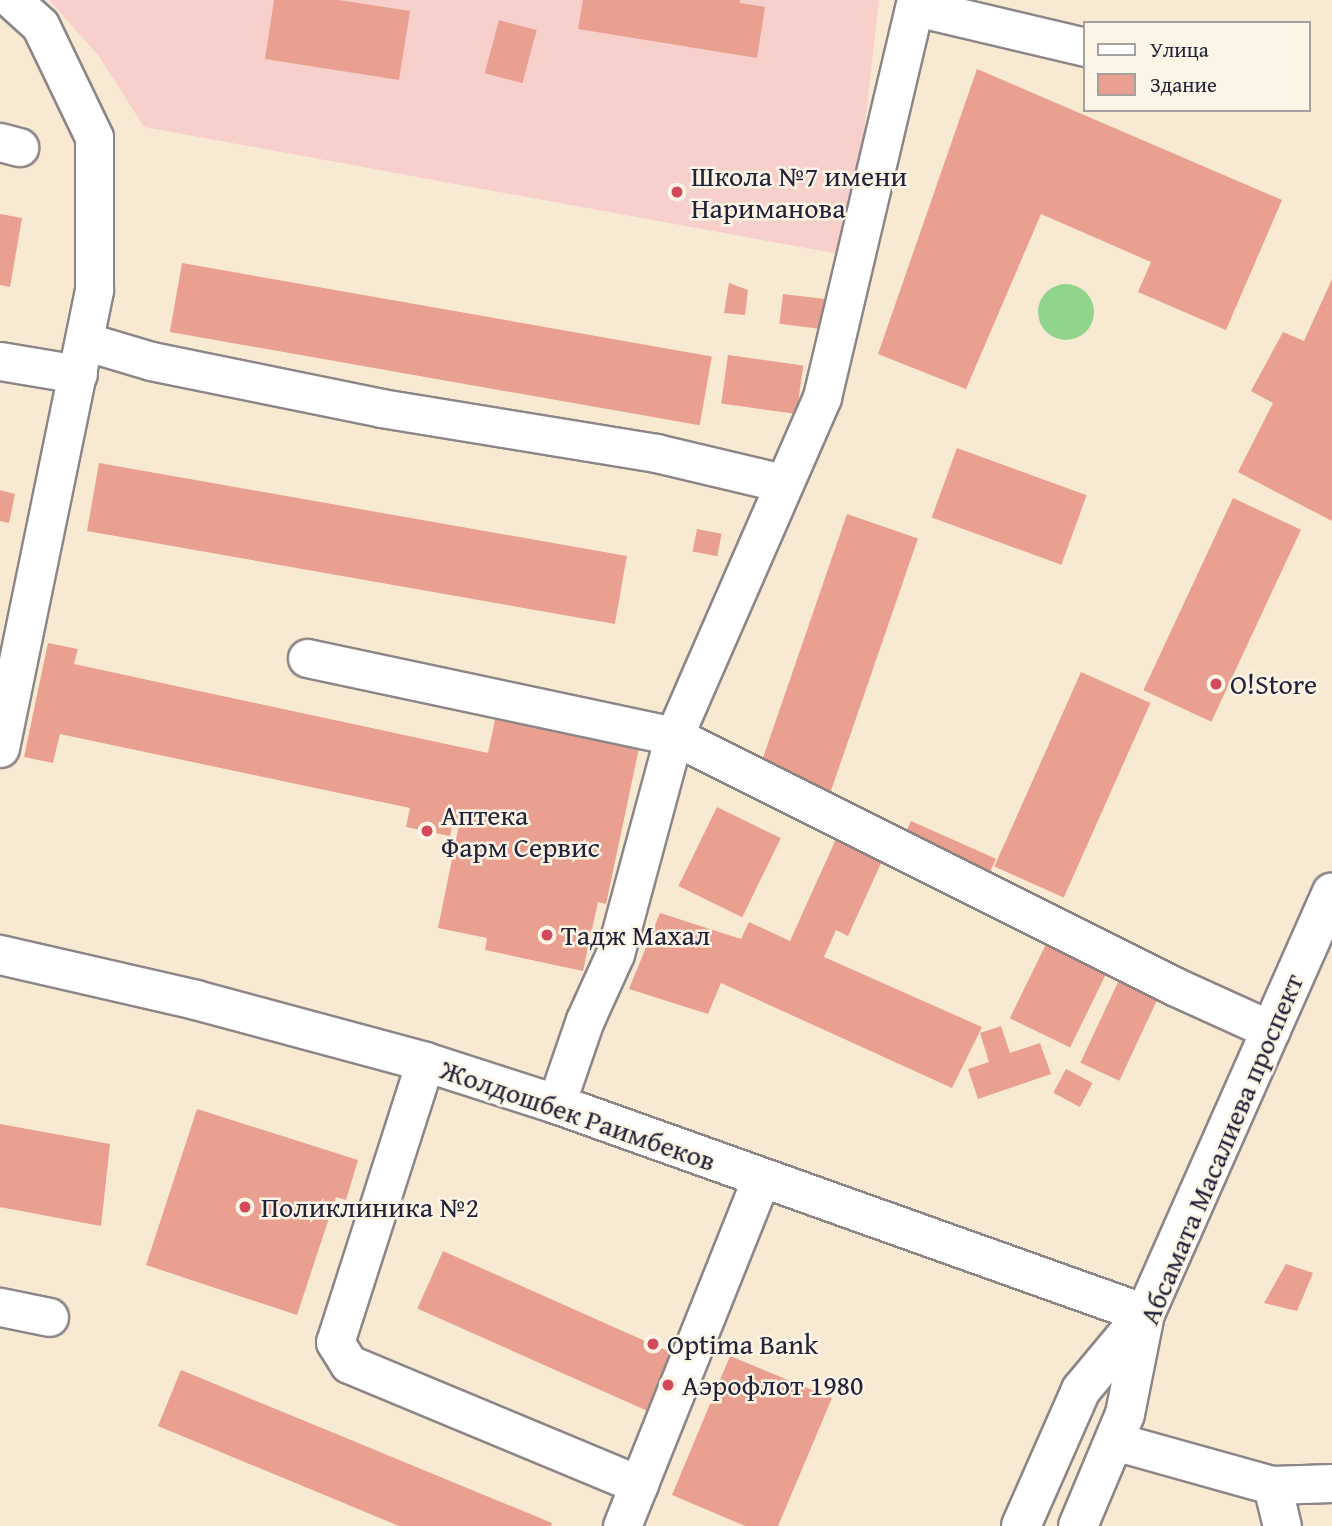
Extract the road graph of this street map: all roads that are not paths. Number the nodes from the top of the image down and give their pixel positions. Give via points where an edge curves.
1 (12, 0) edge
2 (916, 4) edge
3 (1084, 47) edge
4 (81, 358) junction
5 (0, 361) edge
6 (783, 483) junction
7 (307, 658) dead end
8 (674, 736) junction
9 (0, 748) edge
10 (1332, 893) edge
11 (0, 955) edge
12 (1271, 1030) junction
13 (425, 1062) junction
14 (556, 1104) junction
15 (761, 1178) junction
16 (0, 1307) edge
17 (1145, 1314) junction
18 (49, 1317) dead end
19 (1114, 1441) junction
20 (1332, 1483) edge
21 (639, 1485) junction
22 (1272, 1485) junction
23 (622, 1526) edge
24 (1021, 1526) edge
25 (1078, 1526) edge
26 (1282, 1526) edge

1 - 4 street via 40,25 94,137 94,290
2 - 3 street
2 - 6 street via 822,397
4 - 5 street
4 - 6 street via 151,361 381,408 656,453
4 - 9 street
6 - 8 street
7 - 8 street
8 - 12 street
8 - 14 street via 615,954 585,1020
10 - 12 main road, Абсамата Масалиева проспект
11 - 13 main road, Жолдошбек Раимбеков via 196,1000
12 - 17 main road, Абсамата Масалиева проспект
13 - 14 main road, Жолдошбек Раимбеков
13 - 21 street via 335,1342 349,1364
14 - 15 main road, Жолдошбек Раимбеков
15 - 17 main road, Жолдошбек Раимбеков
15 - 21 street
16 - 18 street
17 - 19 main road, Абсамата Масалиева проспект via 1125,1414
17 - 24 main road via 1081,1390
19 - 22 street
19 - 25 main road, Абсамата Масалиева проспект
20 - 22 street
21 - 23 street
22 - 26 street

